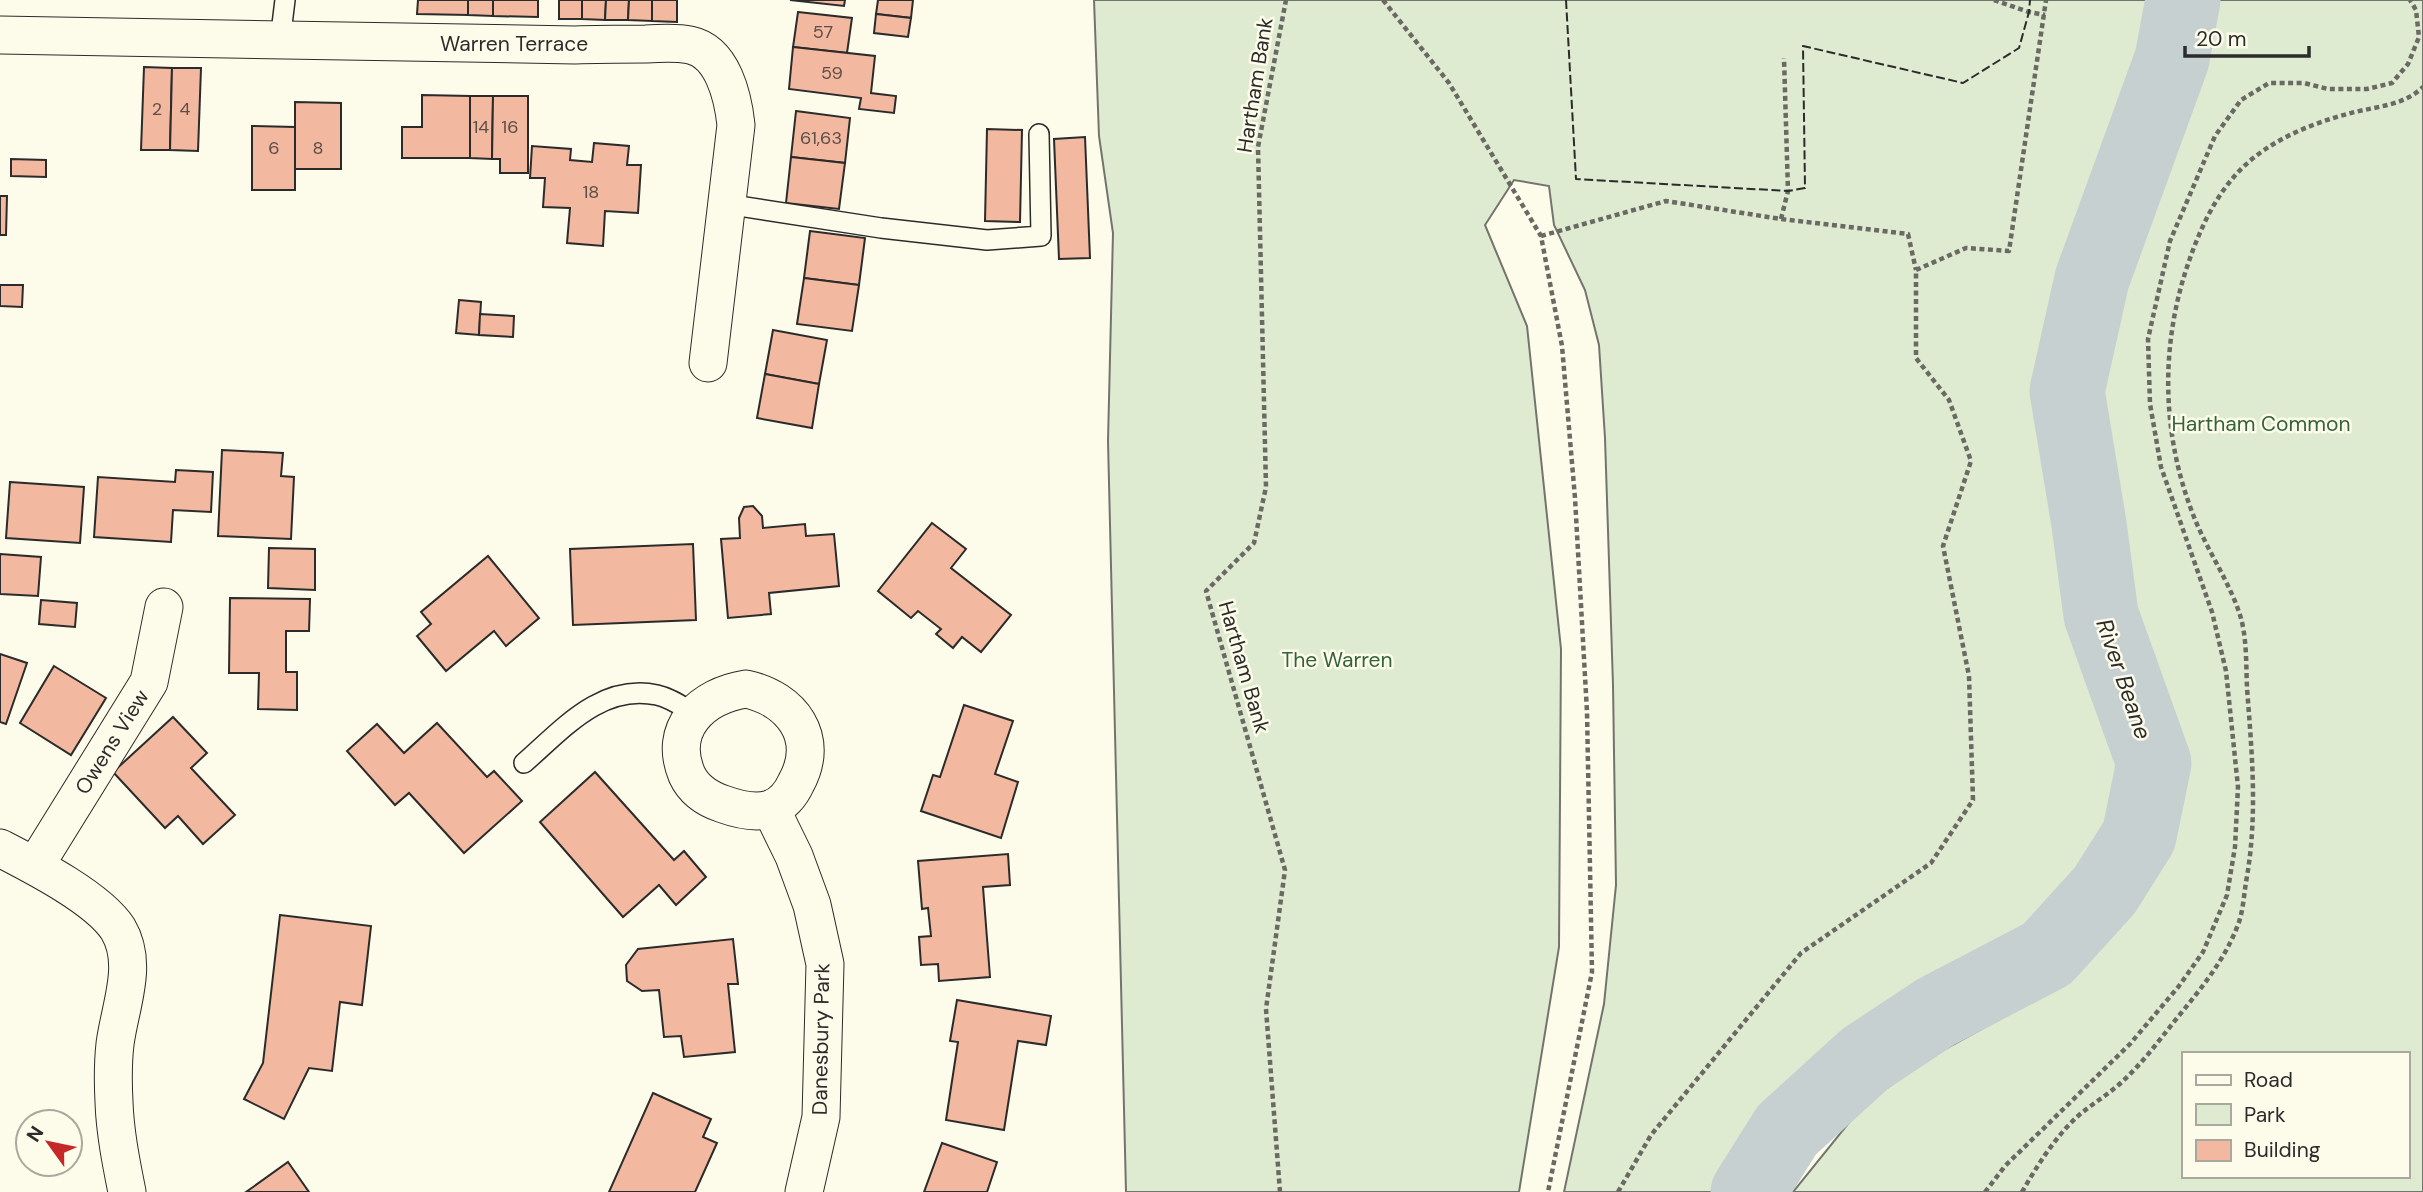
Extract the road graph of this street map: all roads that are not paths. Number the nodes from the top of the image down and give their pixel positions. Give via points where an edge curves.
1 (285, 0) edge
2 (0, 35) edge
3 (280, 41) junction
4 (1039, 134) dead end
5 (726, 204) junction
6 (708, 363) dead end
7 (164, 607) dead end
8 (695, 714) junction
9 (524, 763) dead end
10 (771, 809) junction
11 (0, 848) edge
12 (35, 866) junction
13 (127, 1192) edge
14 (804, 1192) edge

1 - 3 lane
2 - 3 street, Warren Terrace
3 - 5 street, Warren Terrace via 691,45 718,66 734,106 736,125
4 - 5 lane via 1041,236 987,240
5 - 6 street, Warren Terrace
7 - 12 street, Owens View via 149,682
8 - 9 lane via 658,695 635,692 606,699 586,708
8 - 10 street via 681,746 689,779 704,795 741,811
8 - 10 street via 707,702 746,689 763,692 792,714 805,741 803,769 788,798
10 - 14 street, Danesbury Park via 812,905 825,964 821,1117
11 - 12 street
12 - 13 street via 101,909 125,945 128,967 115,1046 114,1103

